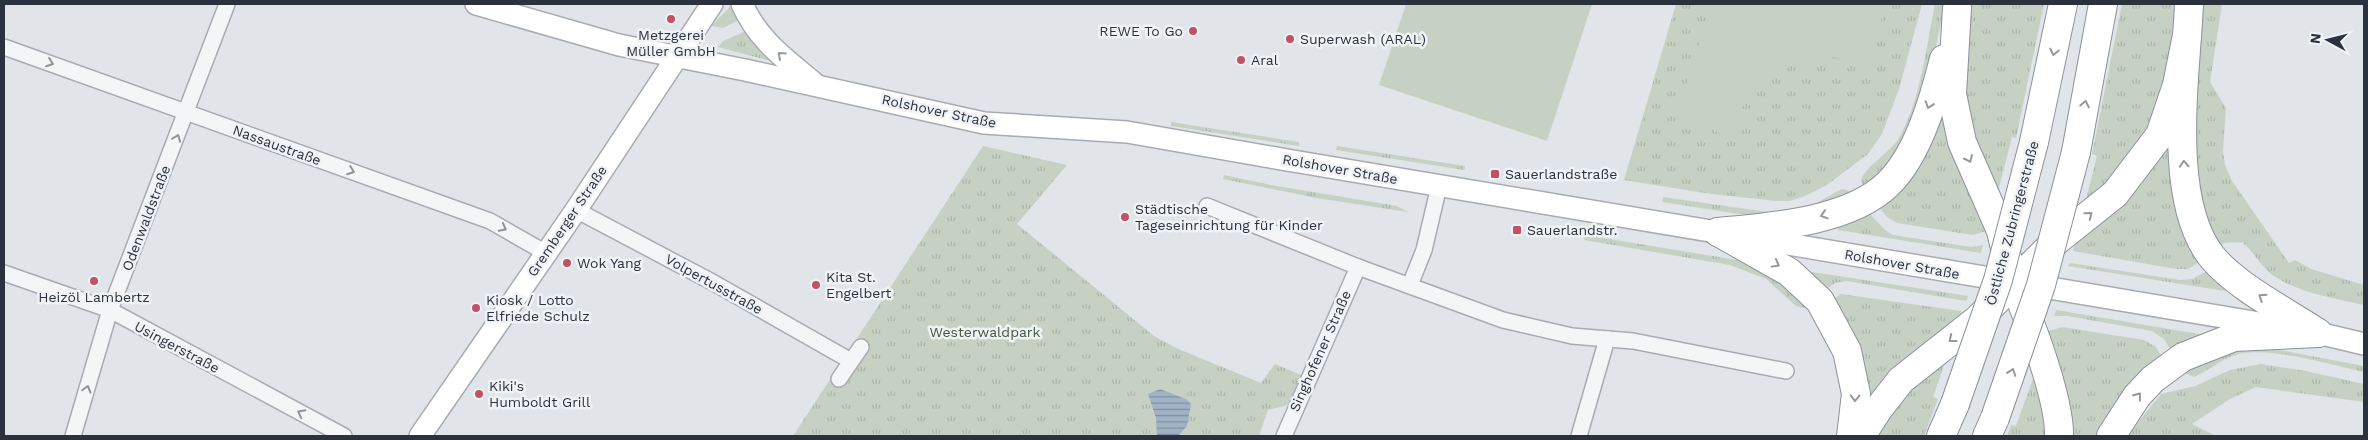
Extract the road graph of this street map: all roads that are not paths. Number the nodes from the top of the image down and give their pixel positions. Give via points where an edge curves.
1 (227, 4) edge
2 (476, 4) edge
3 (712, 4) edge
4 (742, 4) edge
5 (2063, 4) edge
6 (2103, 4) edge
7 (2189, 4) edge
8 (1958, 6) edge
9 (2188, 35) junction
10 (4, 47) edge
11 (676, 56) junction
12 (818, 86) junction
13 (186, 112) junction
14 (1439, 186) junction
15 (1207, 206) dead end
16 (576, 210) junction
17 (1718, 232) junction
18 (546, 253) junction
19 (1358, 267) junction
20 (4, 273) edge
21 (2014, 283) junction
22 (1410, 285) junction
23 (110, 310) junction
24 (2318, 332) junction
25 (1607, 339) junction
26 (2364, 344) edge
27 (861, 347) dead end
28 (852, 361) junction
29 (1786, 371) dead end
30 (839, 379) dead end
31 (1991, 427) edge
32 (73, 436) edge
33 (344, 436) edge
34 (420, 436) edge
35 (1284, 436) edge
36 (1579, 436) edge
37 (1851, 436) edge
38 (1861, 436) edge
39 (1941, 436) edge
40 (2059, 436) edge
41 (2111, 436) edge

1 - 13 street, Odenwaldstraße
2 - 11 street, Rolshover Straße via 619,45
3 - 11 street, Gremberger Straße
12 -> 4 street via 761,38
5 -> 39 highway, Östliche Zubringerstraße, bridge via 2034,142 1998,280
31 -> 6 highway, bridge via 2041,285 2076,152
7 - 9 highway
8 -> 17 highway via 1941,72 1914,148 1888,184 1858,204 1796,224
8 -> 21 highway via 1952,94 1962,142 2001,231
21 -> 9 highway via 2056,241 2114,194 2160,135
24 -> 9 highway via 2235,278 2213,258 2194,224 2186,198 2183,163
10 -> 13 street, Nassaustraße
11 - 12 street, Rolshover Straße
11 - 16 street, Gremberger Straße
12 - 14 street, Rolshover Straße via 984,123 1136,133
13 -> 18 street, Nassaustraße via 490,221
23 -> 13 street, Odenwaldstraße
14 - 17 street, Rolshover Straße
14 - 22 street via 1424,250
15 - 19 street
16 - 18 street, Gremberger Straße
16 - 28 street, Volpertusstraße
17 - 21 street, Rolshover Straße
17 -> 37 highway via 1789,272 1820,301 1847,351 1856,394
18 - 34 street, Gremberger Straße
19 - 22 street
19 - 35 street, Singhofener Straße
20 - 23 street, Usingerstraße
21 - 24 street, Rolshover Straße
21 -> 38 highway via 1977,320 1901,380
21 - 40 highway via 2051,391
22 - 25 street via 1503,320 1572,336
32 -> 23 street, Odenwaldstraße
33 -> 23 street, Usingerstraße
24 - 26 street, Rolshover Straße
41 -> 24 highway via 2137,396 2182,357 2234,337
25 - 29 street via 1633,341
25 - 36 street
27 - 28 street
28 - 30 street

